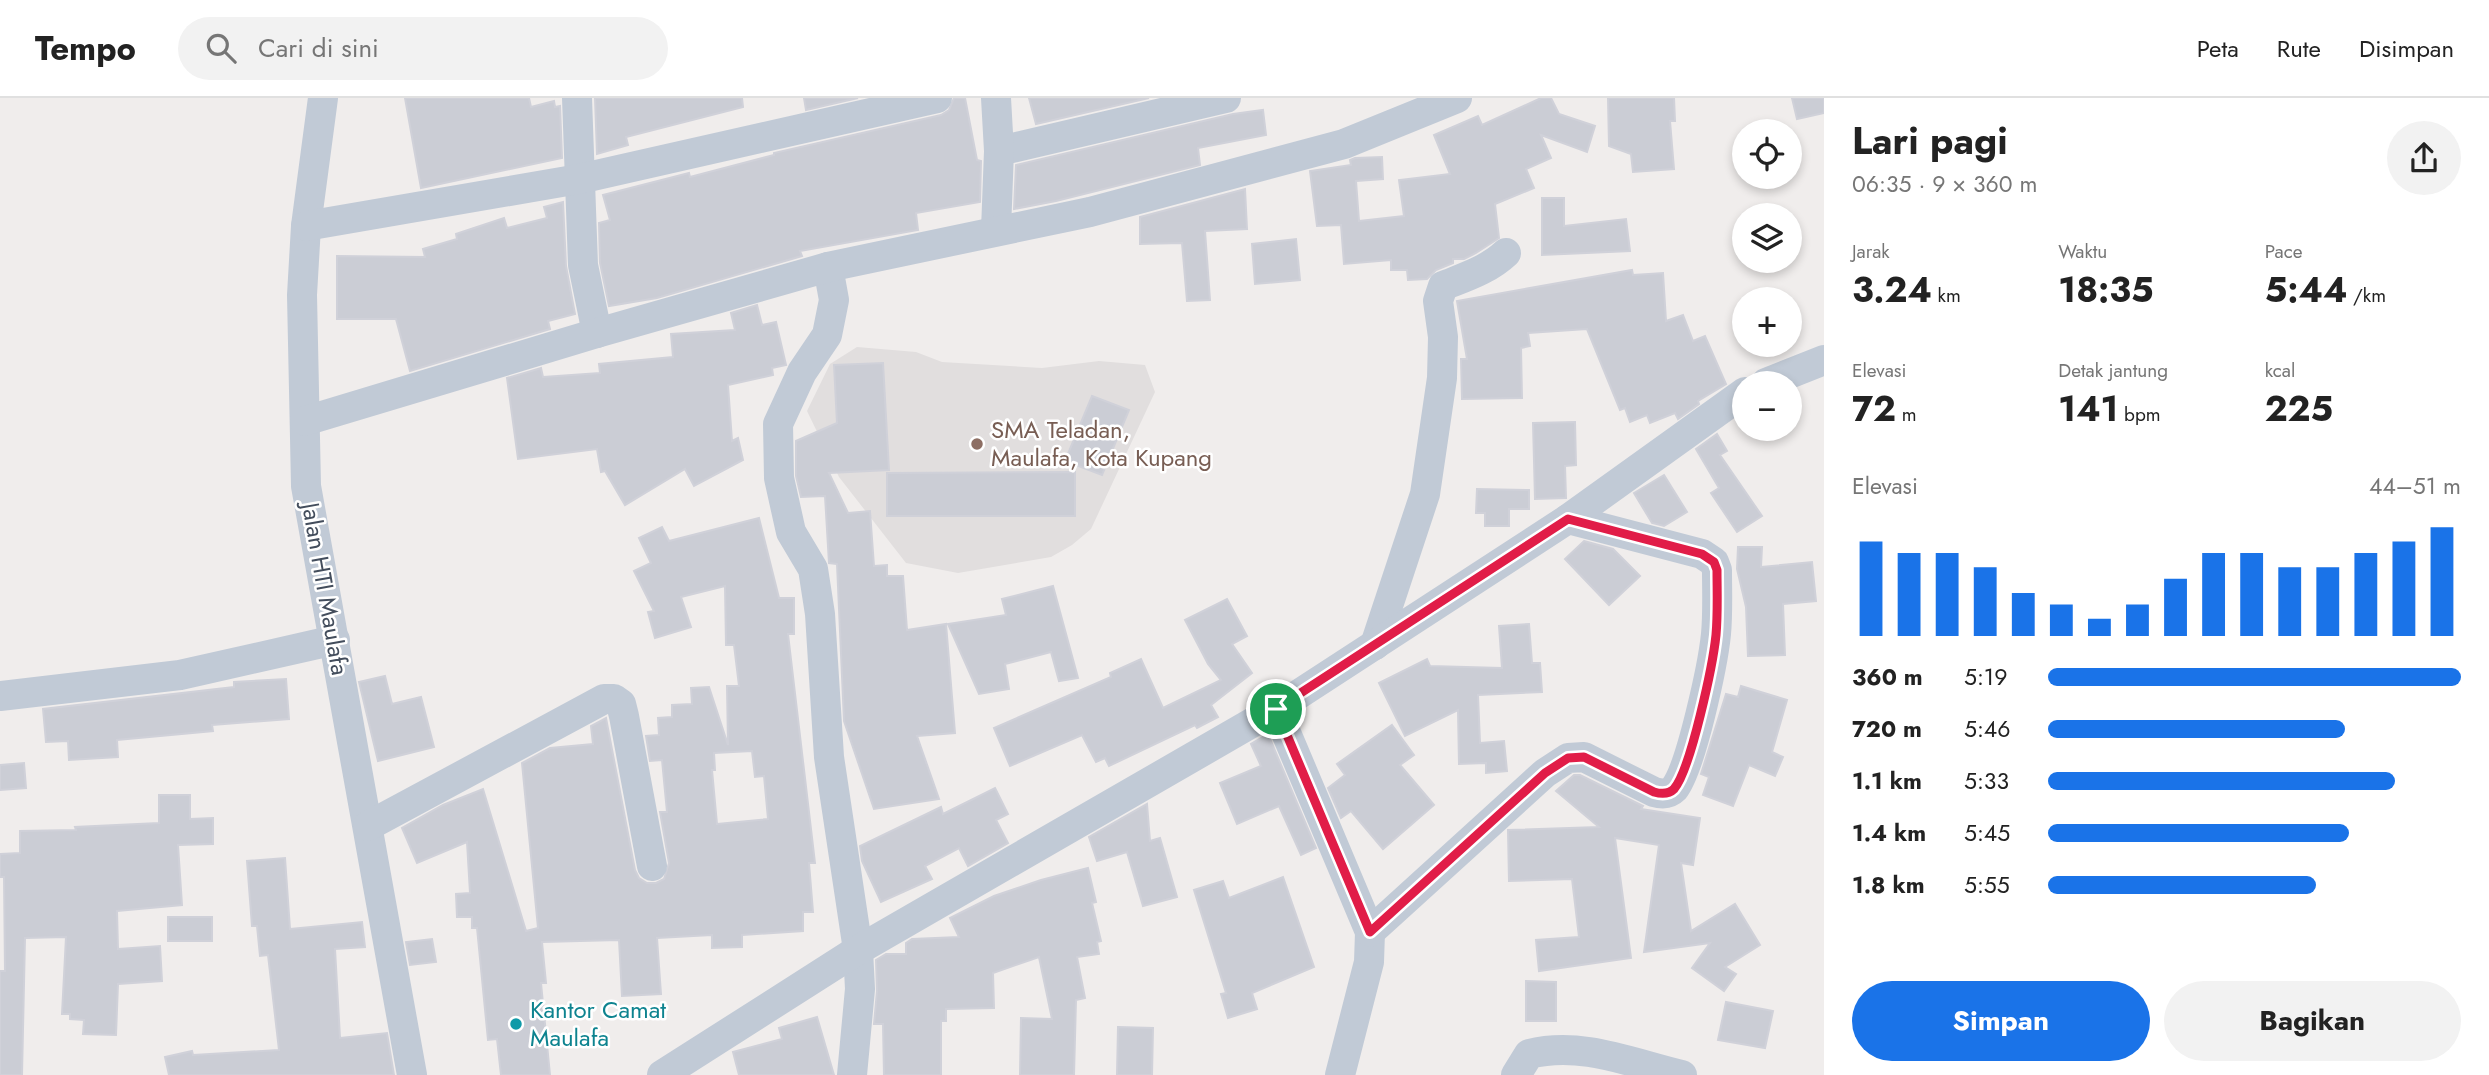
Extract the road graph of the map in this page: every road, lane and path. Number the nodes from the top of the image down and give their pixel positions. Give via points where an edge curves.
1 (323, 98) edge
2 (577, 98) edge
3 (937, 98) edge
4 (996, 98) edge
5 (1226, 98) edge
6 (1457, 98) edge
7 (999, 151) junction
8 (579, 179) junction
9 (306, 226) junction
10 (996, 230) junction
11 (1506, 253) dead end
12 (828, 267) junction
13 (597, 333) junction
14 (1824, 360) edge
15 (1796, 371) edge
16 (1732, 400) edge
17 (305, 421) junction
18 (1568, 519) junction
19 (335, 640) junction
20 (1375, 645) junction
21 (0, 696) edge
22 (1276, 709) junction
23 (368, 826) junction
24 (652, 866) dead end
25 (1370, 932) junction
26 (858, 950) junction
27 (412, 1075) edge
28 (662, 1075) edge
29 (852, 1075) edge
30 (1340, 1075) edge
31 (1516, 1075) edge
32 (1682, 1075) edge

1 - 9 street, Jalan HTI Maulafa
2 - 8 street
3 - 8 street
4 - 7 street
5 - 7 street
6 - 10 street via 1345,144 1090,212
7 - 10 street
8 - 9 street
8 - 13 street via 583,265
9 - 17 street, Jalan HTI Maulafa via 302,295
10 - 12 street
11 - 20 street via 1443,286 1438,300 1442,378 1425,494
12 - 13 street
12 - 26 street via 834,300 827,335 802,372 778,424 779,478 791,532 813,569 829,757
13 - 17 street
14 - 15 street
16 - 18 street
17 - 19 street, Jalan HTI Maulafa via 306,486
18 - 20 street
18 - 25 street via 1702,554 1714,562 1716,630 1710,675 1675,788 1666,794 1654,792 1584,757 1568,758 1545,773
19 - 21 street via 180,675
19 - 23 street, Jalan HTI Maulafa
20 - 22 street
22 - 25 street
22 - 26 street
23 - 24 street via 604,699 614,699 624,716
23 - 27 street, Jalan HTI Maulafa
25 - 30 street via 1369,962
26 - 28 street
26 - 29 street via 860,989
31 - 32 street via 1529,1054 1548,1050 1621,1057

